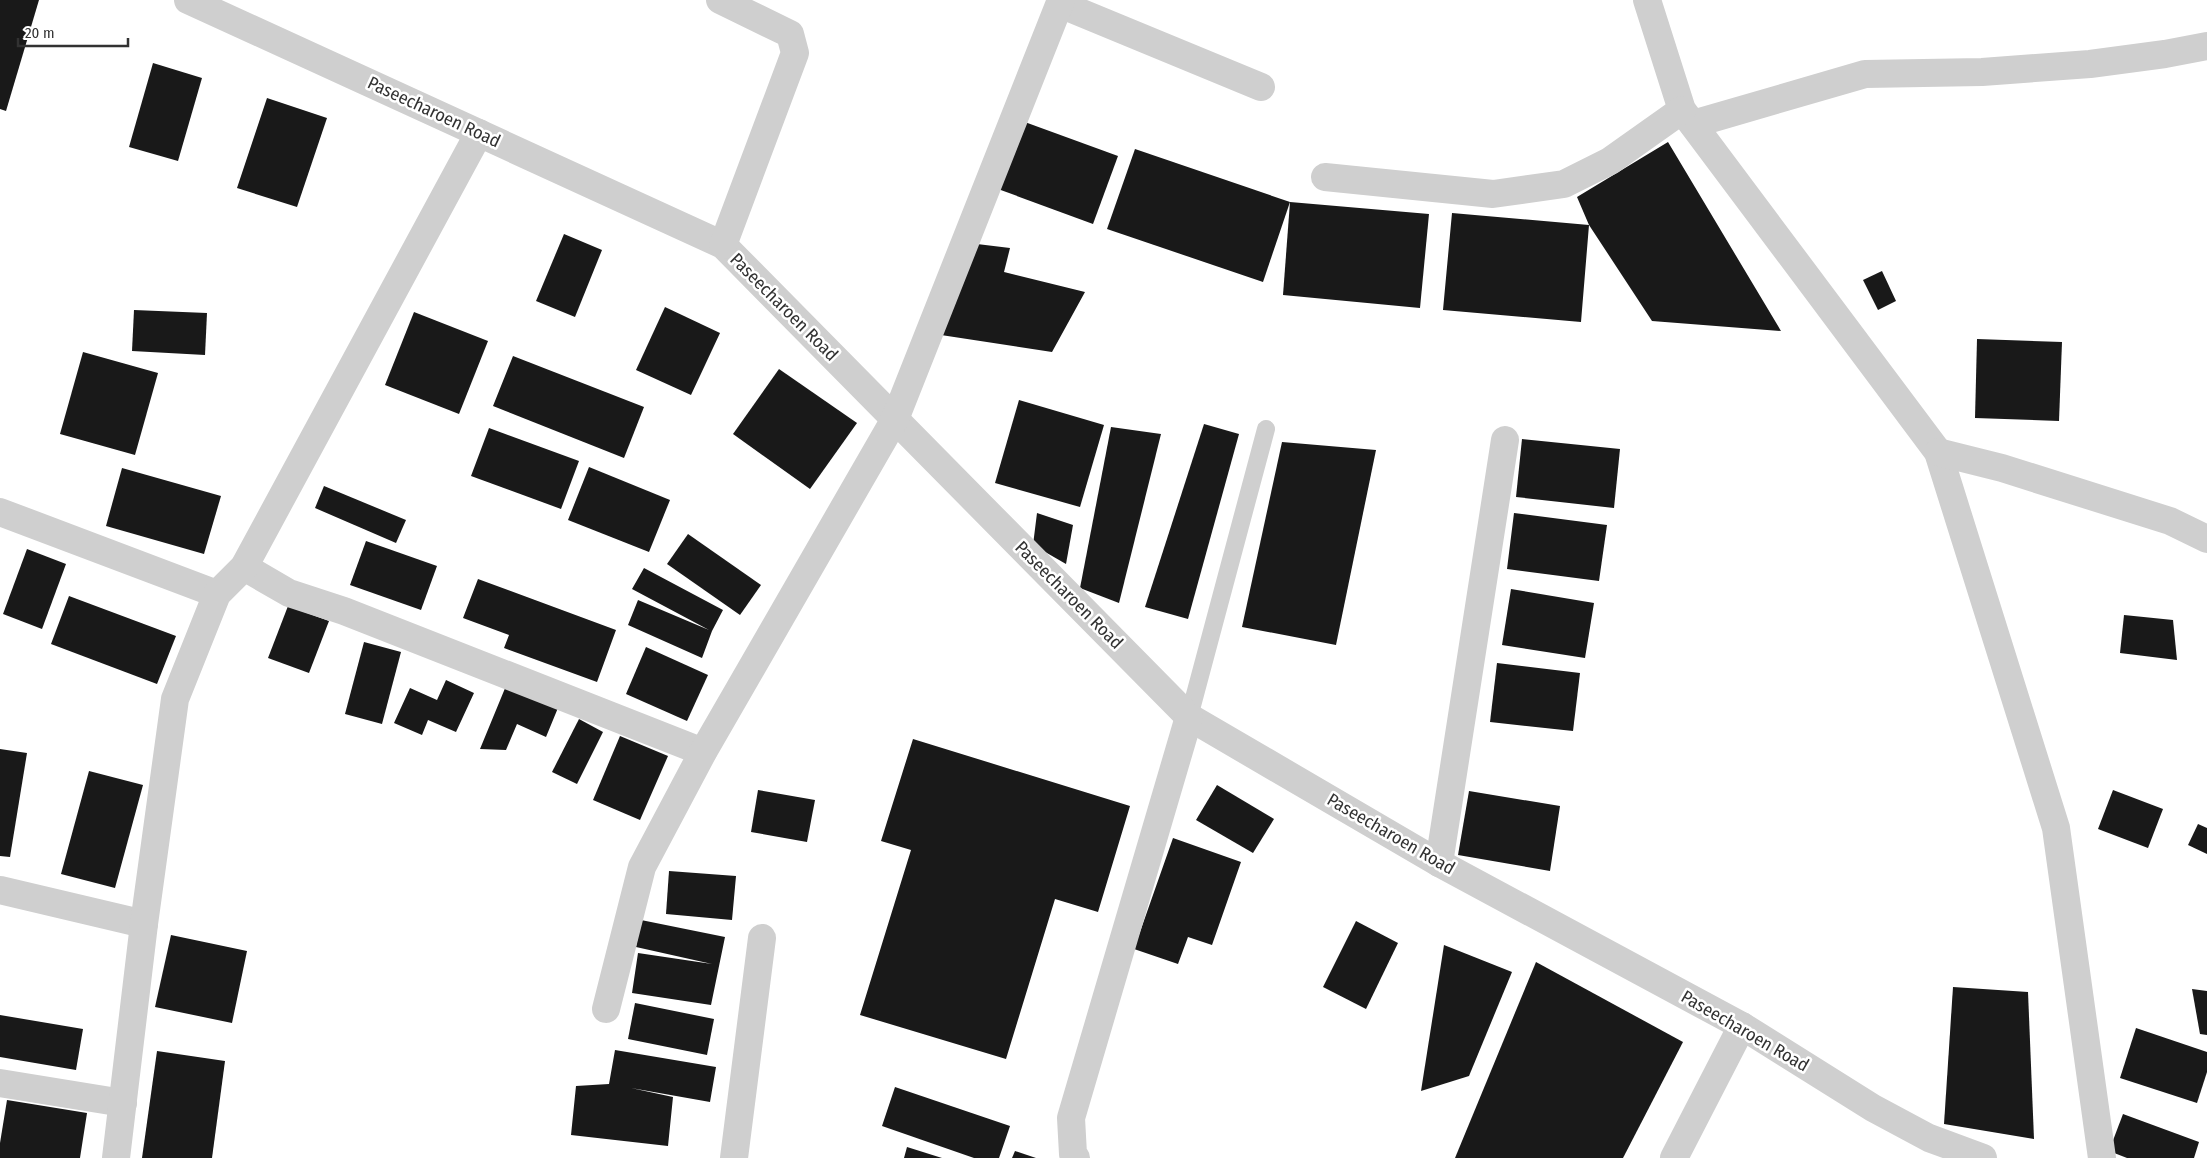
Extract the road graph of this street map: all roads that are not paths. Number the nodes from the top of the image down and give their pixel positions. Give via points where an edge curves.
1 (188, 0) edge
2 (720, 0) edge
3 (1647, 0) edge
4 (1060, 2) edge
5 (2207, 46) edge
6 (1261, 87) dead end
7 (1688, 117) junction
8 (478, 133) junction
9 (1325, 177) dead end
10 (723, 245) junction
11 (895, 419) junction
12 (1266, 429) dead end
13 (1505, 440) dead end
14 (1938, 452) junction
15 (0, 512) edge
16 (2207, 539) edge
17 (244, 567) junction
18 (217, 594) junction
19 (1189, 717) junction
20 (703, 752) junction
21 (1439, 863) junction
22 (0, 890) edge
23 (144, 924) junction
24 (762, 938) dead end
25 (606, 1009) dead end
26 (1742, 1026) junction
27 (0, 1083) edge
28 (122, 1103) junction
29 (116, 1158) edge
30 (734, 1158) edge
31 (1076, 1158) edge
32 (1674, 1158) edge
33 (1983, 1158) edge
34 (2102, 1158) edge

1 - 8 street, Paseecharoen Road
2 - 10 street via 790,34 795,53
3 - 7 street
4 - 6 street
4 - 11 street
5 - 7 street via 2090,64 1982,72 1865,74
7 - 9 street via 1564,184 1492,194
7 - 14 street
8 - 10 street, Paseecharoen Road
8 - 17 street
10 - 11 street, Paseecharoen Road
11 - 19 street, Paseecharoen Road
11 - 20 street
12 - 19 lane
13 - 21 street
14 - 16 street via 2002,468 2170,521
14 - 34 street via 2056,828
15 - 18 street
17 - 18 street
17 - 20 street via 289,593 344,611
18 - 23 street via 175,699
19 - 21 street, Paseecharoen Road
19 - 31 street via 1071,1118 1072,1154
20 - 25 street via 642,867
21 - 26 street, Paseecharoen Road
22 - 23 street
23 - 28 street
24 - 30 street
26 - 32 street
26 - 33 street, Paseecharoen Road via 1874,1108 1929,1138
27 - 28 street
28 - 29 street

